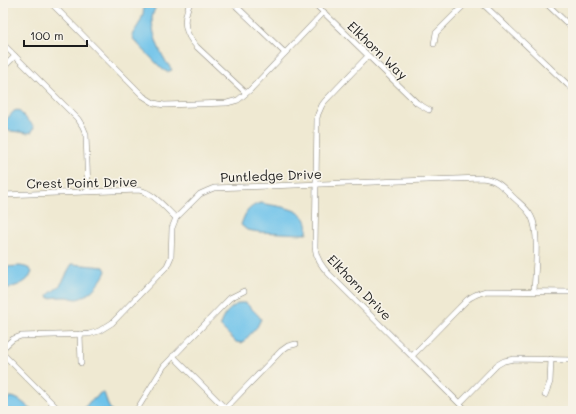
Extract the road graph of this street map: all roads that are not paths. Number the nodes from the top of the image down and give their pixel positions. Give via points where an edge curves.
1 (51, 3) edge
2 (190, 3) edge
3 (233, 3) edge
4 (314, 3) edge
5 (466, 3) edge
6 (482, 3) edge
7 (546, 3) edge
8 (324, 12) junction
9 (573, 29) edge
10 (3, 44) edge
11 (434, 44) dead end
12 (285, 53) junction
13 (15, 56) junction
14 (368, 56) junction
15 (3, 68) edge
16 (573, 89) edge
17 (246, 93) junction
18 (429, 110) dead end
19 (316, 184) junction
20 (88, 191) junction
21 (3, 195) edge
22 (176, 218) junction
23 (244, 291) dead end
24 (534, 291) junction
25 (573, 292) edge
26 (80, 334) junction
27 (296, 344) dead end
28 (3, 348) edge
29 (3, 354) edge
30 (173, 356) junction
31 (412, 356) junction
32 (551, 359) junction
33 (573, 360) edge
34 (81, 363) dead end
35 (545, 395) dead end
36 (460, 403) junction
37 (227, 410) edge
38 (60, 411) edge
39 (136, 411) edge
40 (468, 411) edge

1 - 17 street via 150,102 164,105 228,103 238,100
2 - 17 street via 185,21 190,39
3 - 12 street
4 - 8 street, Elkhorn Way
5 - 11 street via 436,33
6 - 16 street
7 - 9 street
8 - 12 street
8 - 14 street, Elkhorn Way
10 - 13 street
12 - 17 street
13 - 15 street
13 - 20 street via 83,127 86,134
14 - 18 street, Elkhorn Way via 417,103
14 - 19 street, Elkhorn Drive via 320,108 317,118
19 - 22 street, Puntledge Drive via 209,190 200,194
19 - 24 street, Puntledge Drive via 474,178 492,180 530,213 534,222
19 - 31 street, Elkhorn Drive via 316,251 320,263
20 - 21 street, Crest Point Drive
20 - 22 street, Crest Point Drive via 143,191 153,196
22 - 26 street via 172,228 171,257 165,268 112,323 99,331
23 - 30 street via 230,298
24 - 25 street
24 - 31 street via 486,291 472,296
26 - 28 street via 26,335 13,339
26 - 34 street
27 - 37 street via 281,351
29 - 38 street
30 - 37 street
30 - 39 street
31 - 36 street, Elkhorn Drive
32 - 33 street
32 - 35 street via 550,382
32 - 36 street via 504,361
36 - 40 street, Elkhorn Drive

